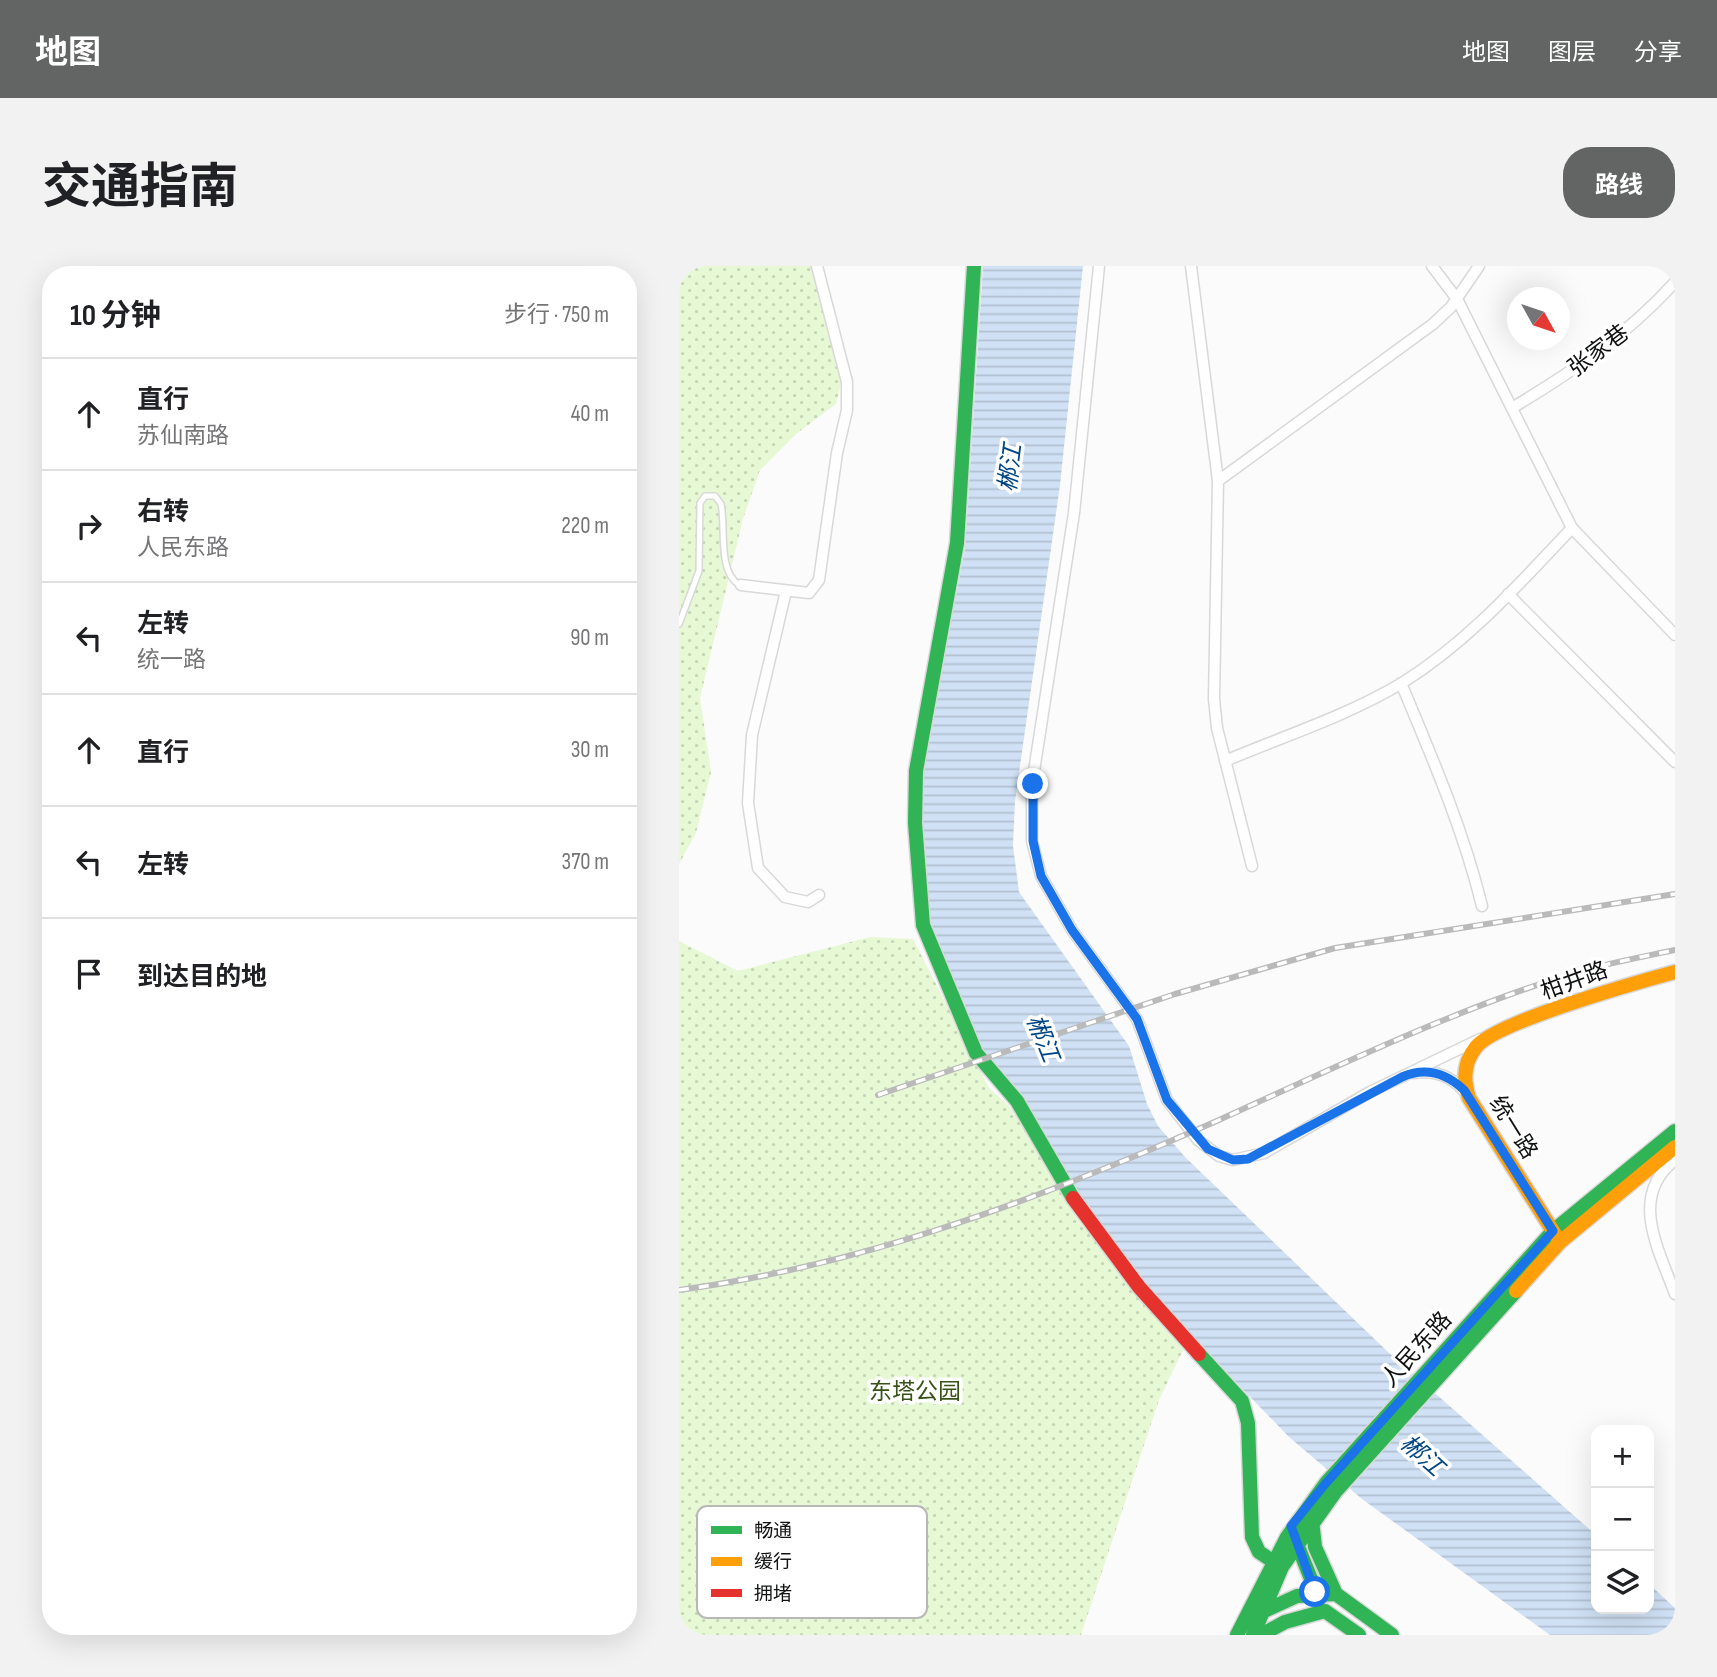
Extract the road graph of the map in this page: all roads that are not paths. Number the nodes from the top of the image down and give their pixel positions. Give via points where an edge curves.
1 (817, 266) edge
2 (974, 266) edge
3 (1098, 266) edge
4 (1191, 266) edge
5 (1431, 266) edge
6 (1479, 266) edge
7 (1675, 282) edge
8 (1457, 299) junction
9 (1512, 408) junction
10 (1218, 481) junction
11 (1572, 528) junction
12 (741, 585) joint
13 (786, 591) junction
14 (1508, 594) junction
15 (679, 624) edge
16 (1675, 635) edge
17 (1401, 683) junction
18 (1225, 761) junction
19 (1675, 762) edge
20 (1252, 866) dead end
21 (819, 895) dead end
22 (1482, 906) dead end
23 (1675, 972) edge
24 (1489, 1035) junction
25 (1402, 1077) junction
26 (1469, 1098) junction
27 (1675, 1132) edge
28 (1675, 1147) edge
29 (1675, 1160) edge
30 (1557, 1236) junction
31 (1675, 1294) edge
32 (1331, 1487) junction
33 (1312, 1520) junction
34 (1291, 1526) junction
35 (1296, 1544) junction
36 (1271, 1560) junction
37 (1315, 1592) junction
38 (1336, 1594) junction
39 (1325, 1611) junction
40 (1261, 1612) junction
41 (1238, 1635) edge
42 (1253, 1635) edge
43 (1261, 1635) edge
44 (1359, 1635) edge
45 (1392, 1635) edge

1 - 13 street via 847,382 847,410 819,580 810,593
2 - 36 street via 957,543 916,771 923,925 976,1053 1017,1101 1080,1211 1139,1287 1242,1401 1248,1423 1252,1537 1259,1552
3 - 25 street via 1074,513 1033,784 1033,841 1041,876 1067,922 1137,1019 1167,1100 1198,1140 1219,1156 1233,1160 1264,1153
4 - 10 street
5 - 8 street
6 - 8 street
7 - 9 street, 张家巷 via 1585,364
8 - 9 street
8 - 10 street via 1433,324
9 - 11 street
10 - 18 street via 1215,699
11 - 14 street
11 - 16 street
12 - 13 street
12 - 15 lane via 727,568 721,504 715,496 705,496 699,503 699,571
13 - 21 street via 752,735 748,803 758,868 785,897 808,902
14 - 17 street via 1463,639
14 - 19 street
17 - 18 street
17 - 22 street via 1451,804
18 - 20 street
23 - 24 street, 柑井路 via 1616,988
24 - 25 street
24 - 26 street, 统一路 via 1468,1059 1464,1075
25 - 26 street via 1417,1072 1441,1074 1457,1083
26 - 30 street, 统一路
27 - 30 street, 人民东路
28 - 30 street, 人民东路
29 - 31 street via 1655,1181 1648,1206
30 - 32 street, 人民东路
32 - 33 street, 人民东路
32 - 34 street, 人民东路
33 - 35 street, 人民东路
33 - 38 street via 1315,1547
34 - 35 street
34 - 36 street, 人民东路
35 - 37 street
35 - 40 street, 人民东路
36 - 41 street, 人民东路
37 - 38 street
37 - 39 street
37 - 40 street via 1277,1602
38 - 45 street
39 - 43 street via 1285,1622
39 - 44 street
40 - 41 street
40 - 42 street, 人民东路

